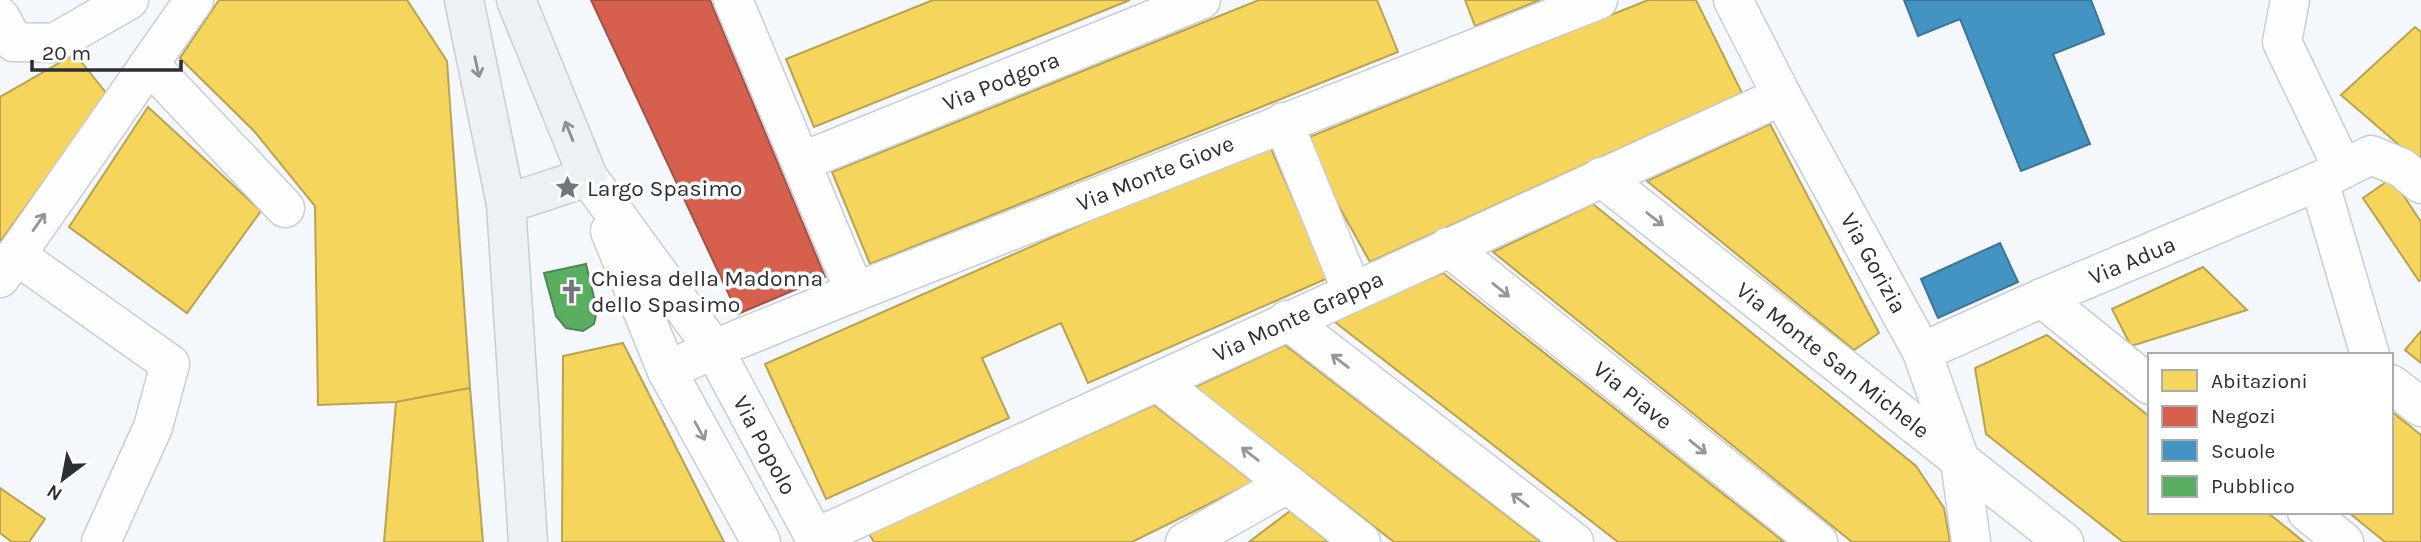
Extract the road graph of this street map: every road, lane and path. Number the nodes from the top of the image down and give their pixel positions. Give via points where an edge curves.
1 (74, 0) edge
2 (129, 0) edge
3 (194, 0) edge
4 (464, 0) edge
5 (516, 0) edge
6 (1201, 0) edge
7 (1598, 0) edge
8 (1733, 0) edge
9 (2290, 0) edge
10 (737, 1) edge
11 (157, 33) edge
12 (5, 36) edge
13 (1782, 96) junction
14 (1283, 122) junction
15 (801, 162) junction
16 (2331, 175) junction
17 (588, 177) junction
18 (1601, 177) junction
19 (2421, 184) edge
20 (506, 204) junction
21 (285, 208) dead end
22 (1448, 247) junction
23 (8, 267) edge
24 (1352, 291) junction
25 (855, 292) junction
26 (2042, 298) junction
27 (1287, 320) junction
28 (714, 349) junction
29 (1922, 352) junction
30 (2370, 353) edge
31 (667, 371) junction
32 (1158, 382) junction
33 (2148, 383) edge
34 (2393, 386) edge
35 (2421, 407) edge
36 (1960, 460) junction
37 (1287, 484) junction
38 (2309, 514) edge
39 (816, 540) edge
40 (101, 542) edge
41 (528, 542) edge
42 (761, 542) edge
43 (1185, 542) edge
44 (1361, 542) edge
45 (1574, 542) edge
46 (1818, 542) edge
47 (1971, 542) edge
48 (2064, 542) edge
49 (2344, 542) edge

1 - 12 street
2 - 12 street via 54,43
3 - 11 street
4 -> 20 main road
17 -> 5 main road
6 - 15 street, Via Podgora
7 - 14 street, Via Monte Giove
8 - 13 street, Via Gorizia
9 - 16 street via 2282,42
10 - 15 street
11 - 21 street
23 -> 11 street
13 - 18 street, Via Monte Grappa
13 - 29 street, Via Gorizia
14 - 24 street
14 - 25 street, Via Monte Giove
15 - 25 street
16 - 19 street, Via Adua via 2371,155 2402,168
16 - 26 street, Via Adua
16 - 30 street
17 - 20 main road
17 - 28 street, Via Popolo
17 - 31 street
18 - 22 street, Via Monte Grappa
18 -> 36 street, Via Monte San Michele
20 - 41 main road
22 - 24 street, Via Monte Grappa
22 -> 46 street, Via Piave
23 - 40 street via 170,364 153,427
24 - 27 street, Via Monte Grappa
25 - 28 street, Via Monte Giove
26 - 29 street, Via Adua
26 - 33 street
27 - 32 street, Via Monte Grappa
45 -> 27 street
28 - 31 street, Via Monte Giove
28 - 39 street, Via Popolo
29 - 36 street, Via Gorizia
31 -> 42 street
37 -> 32 street
32 - 39 street, Via Monte Grappa
34 - 35 street
36 - 47 street, Via Gorizia
36 - 48 street, Via Monte San Michele
37 - 43 street
37 - 44 street
38 - 49 street

